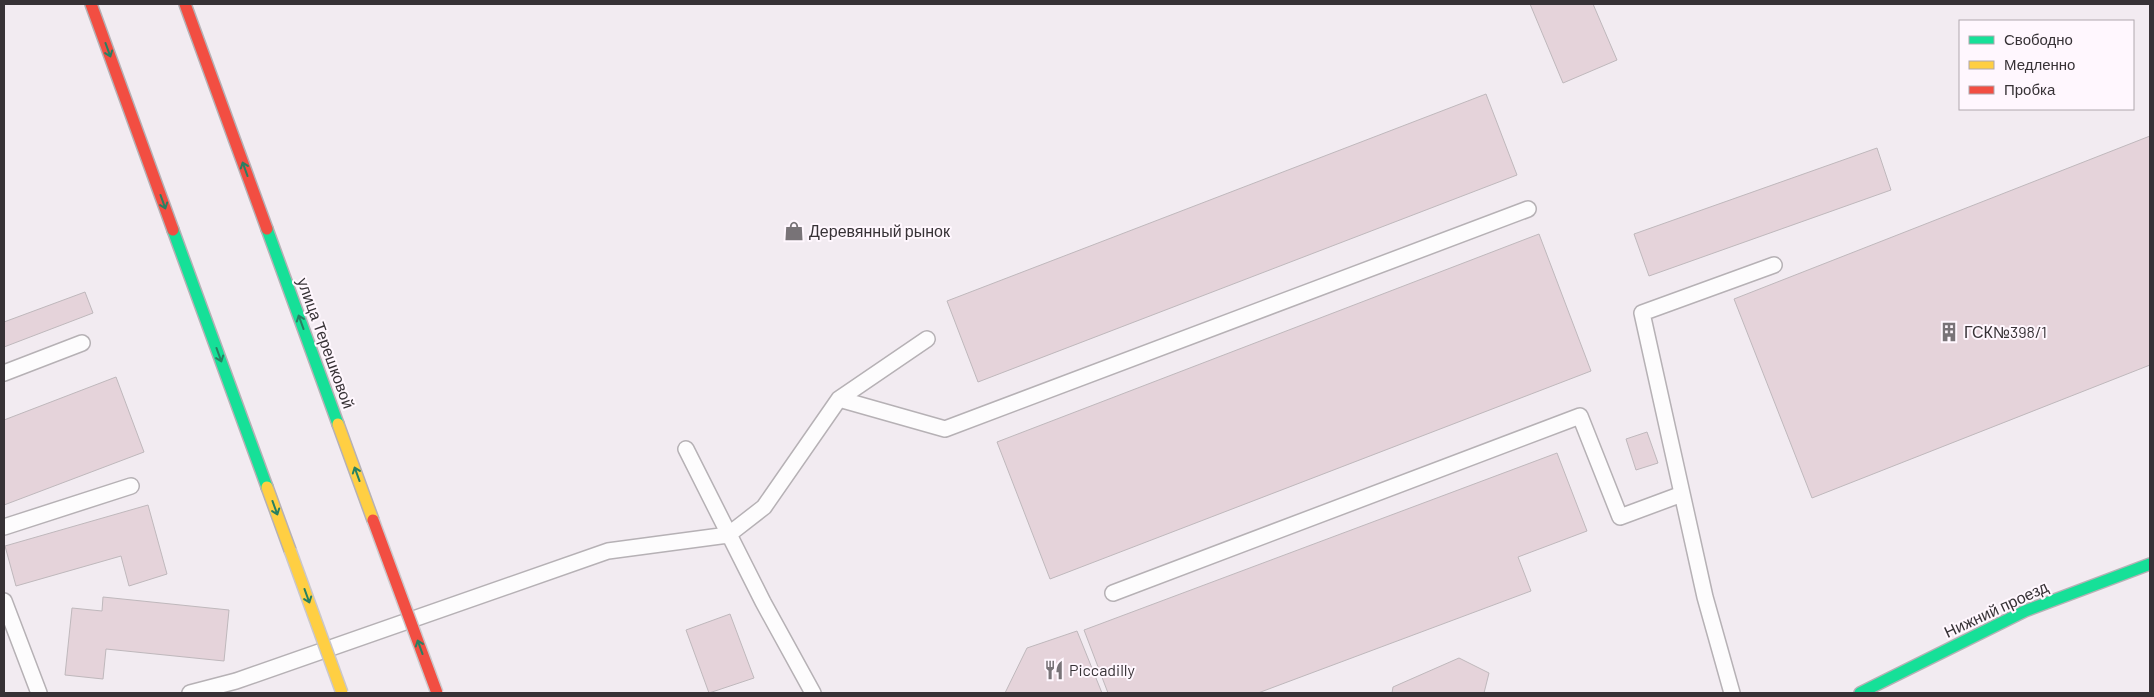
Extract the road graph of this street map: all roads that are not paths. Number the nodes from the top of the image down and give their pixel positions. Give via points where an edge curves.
1 (91, 4) edge
2 (185, 4) edge
3 (1528, 209) dead end
4 (1774, 265) dead end
5 (927, 339) dead end
6 (82, 343) dead end
7 (4, 373) edge
8 (839, 399) junction
9 (686, 449) dead end
10 (131, 486) dead end
11 (1682, 494) junction
12 (4, 527) edge
13 (728, 535) junction
14 (2150, 564) edge
15 (1112, 593) dead end
16 (4, 601) edge
17 (1868, 691) edge
18 (39, 693) edge
19 (190, 693) edge
20 (342, 693) edge
21 (437, 693) edge
22 (813, 693) edge
23 (1732, 693) edge

1 -> 20 main road, bridge
21 -> 2 main road, улица Терешковой, bridge
3 - 8 lane via 945,429
4 - 11 lane via 1642,313
5 - 8 lane
6 - 7 lane
8 - 13 lane via 764,507
9 - 13 lane
10 - 12 lane
11 - 15 lane via 1620,517 1580,416
11 - 23 lane via 1705,598
13 - 19 lane via 608,551 236,681
13 - 22 lane
14 - 17 main road, Нижний проезд via 2026,611
16 - 18 lane

